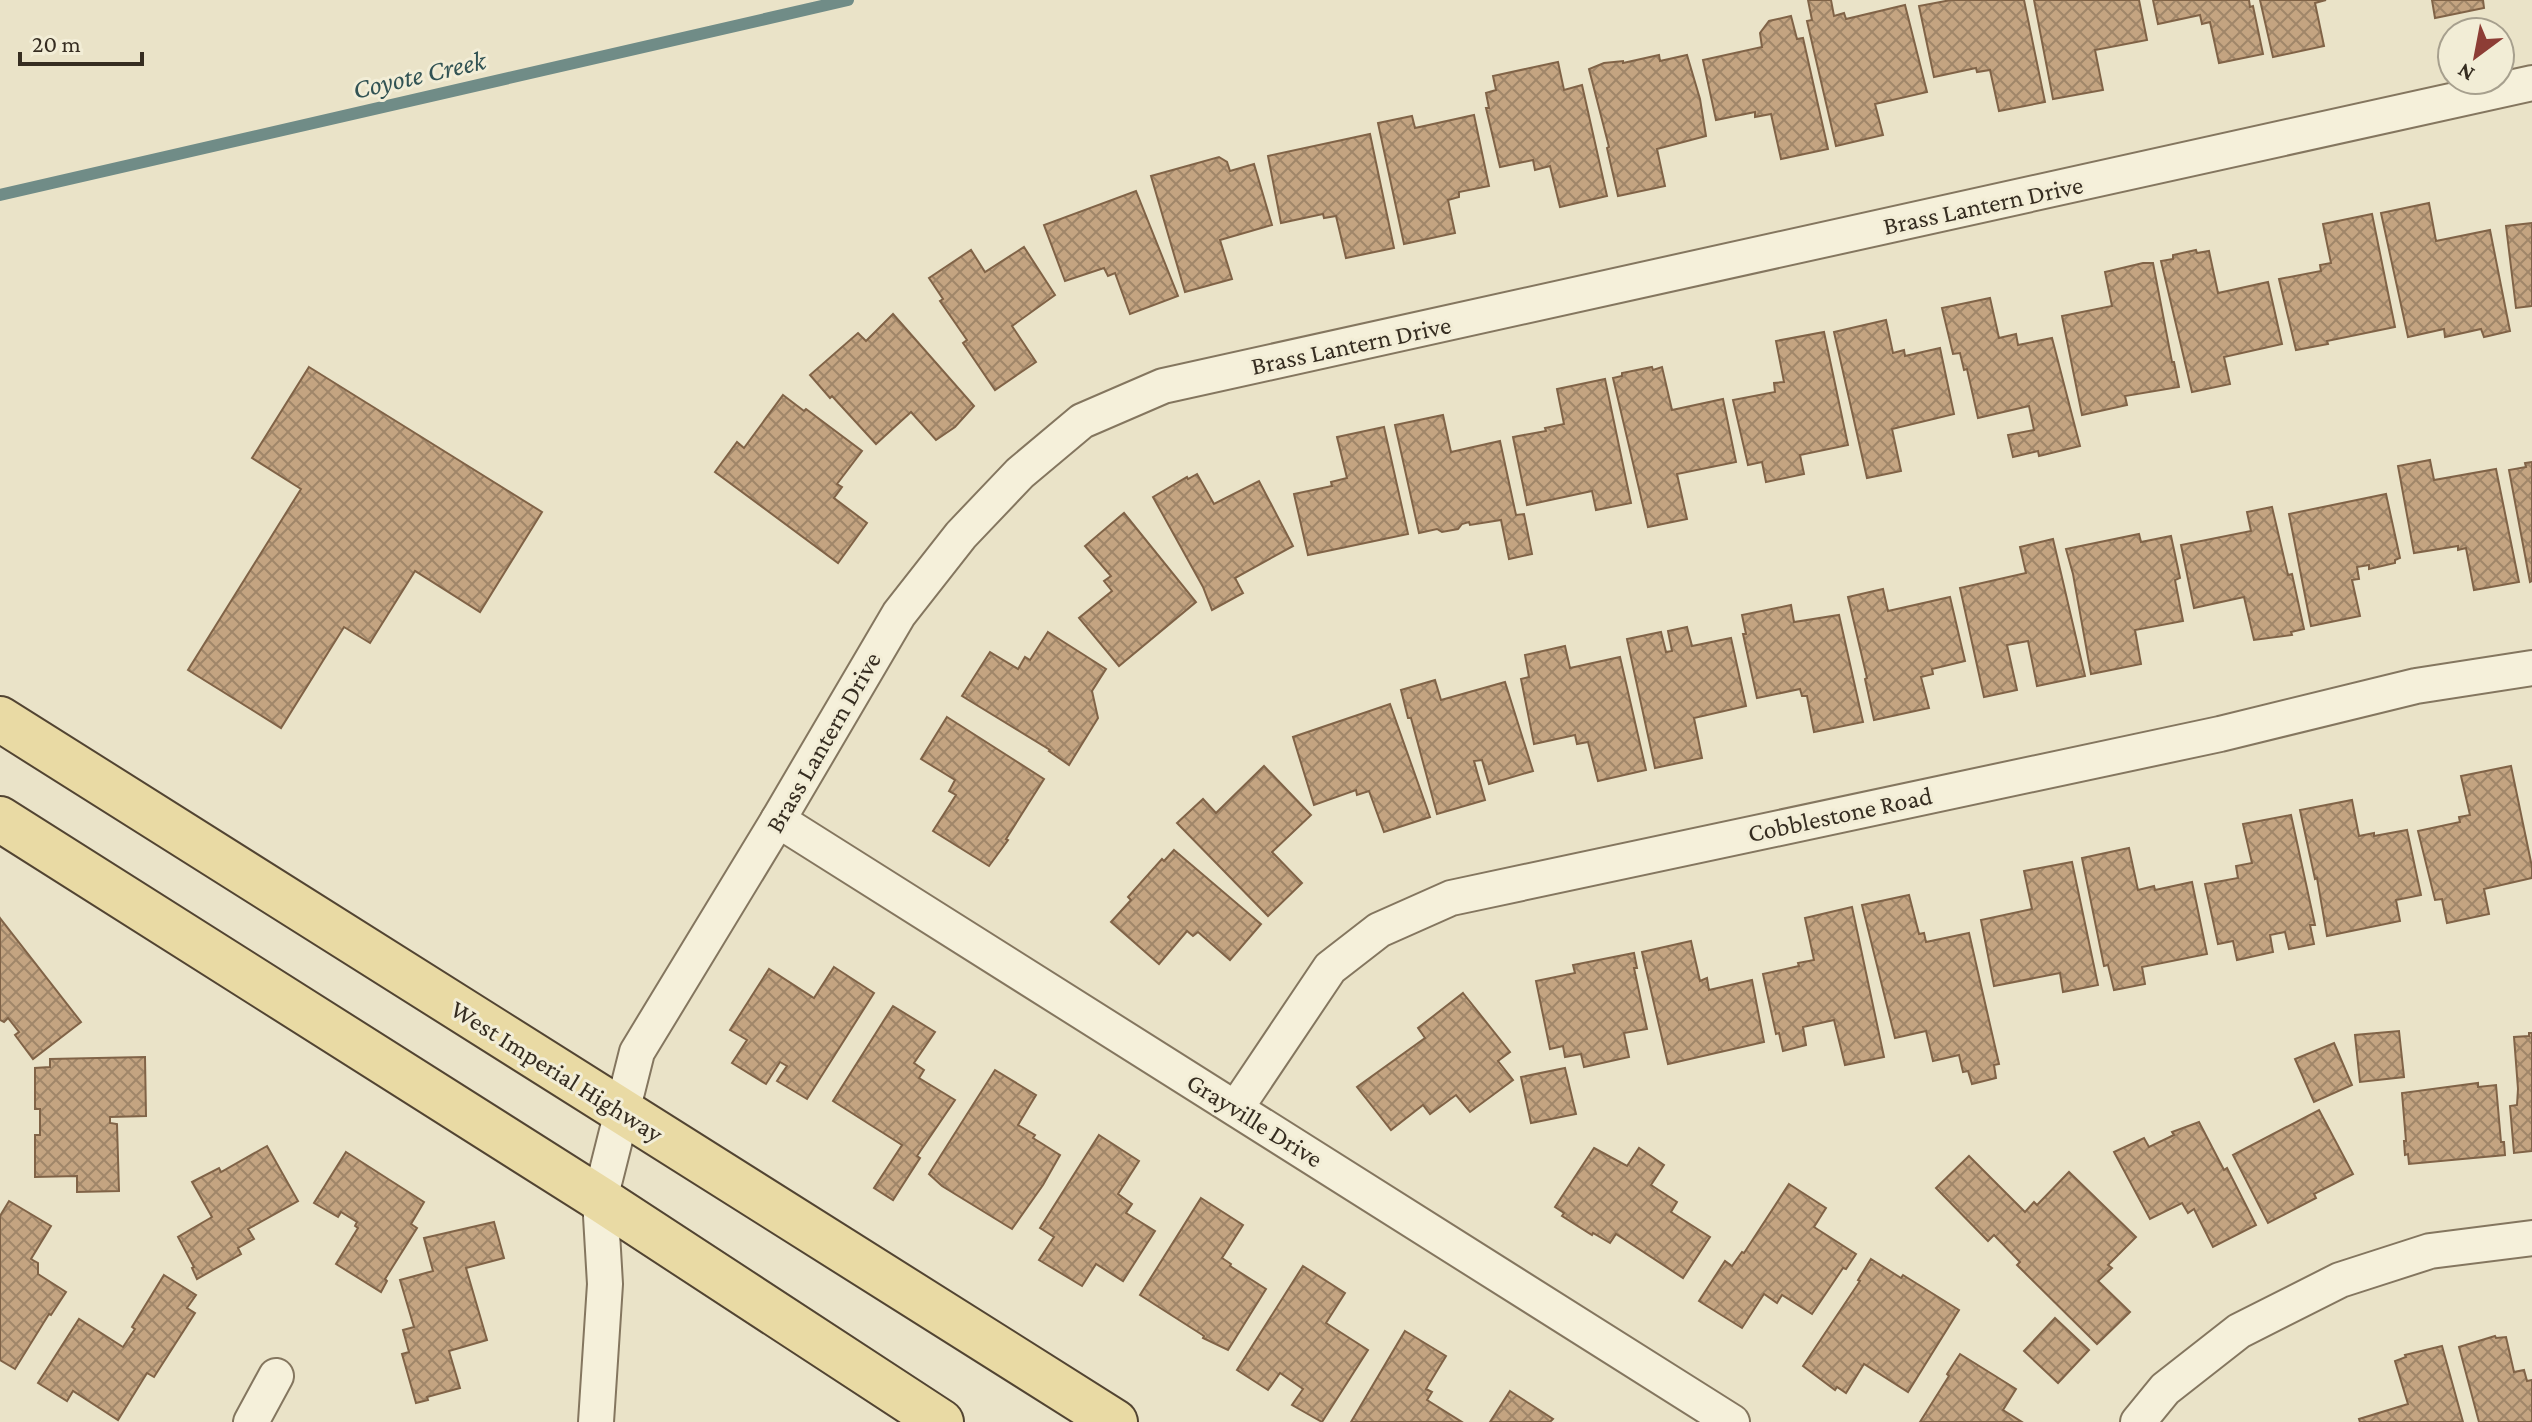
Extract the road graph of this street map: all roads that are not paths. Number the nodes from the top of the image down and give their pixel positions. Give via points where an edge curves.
1 (2532, 83) edge
2 (2532, 668) edge
3 (0, 719) edge
4 (0, 748) edge
5 (46, 748) junction
6 (0, 819) edge
7 (778, 820) junction
8 (1236, 1108) junction
9 (622, 1111) junction
10 (600, 1199) junction
11 (2532, 1238) edge
12 (276, 1376) dead end
13 (251, 1422) edge
14 (596, 1422) edge
15 (941, 1422) edge
16 (1115, 1422) edge
17 (1732, 1422) edge
18 (2138, 1422) edge

1 - 7 street, Brass Lantern Drive via 1163,386 1082,421 1020,473 961,535 899,614
2 - 8 street, Cobblestone Road via 2416,686 2220,734 1451,898 1379,930 1330,968
3 - 5 main road, West Imperial Highway
4 - 5 main road
5 - 9 main road, West Imperial Highway
6 - 10 main road
7 - 8 street, Grayville Drive
7 - 9 street, Brass Lantern Drive via 637,1052
8 - 17 street, Grayville Drive
9 - 10 street, Brass Lantern Drive
9 - 16 main road, West Imperial Highway
10 - 14 street, Brass Lantern Drive via 605,1284
10 - 15 main road
11 - 18 street via 2430,1251 2340,1280 2239,1331 2165,1389
12 - 13 street

